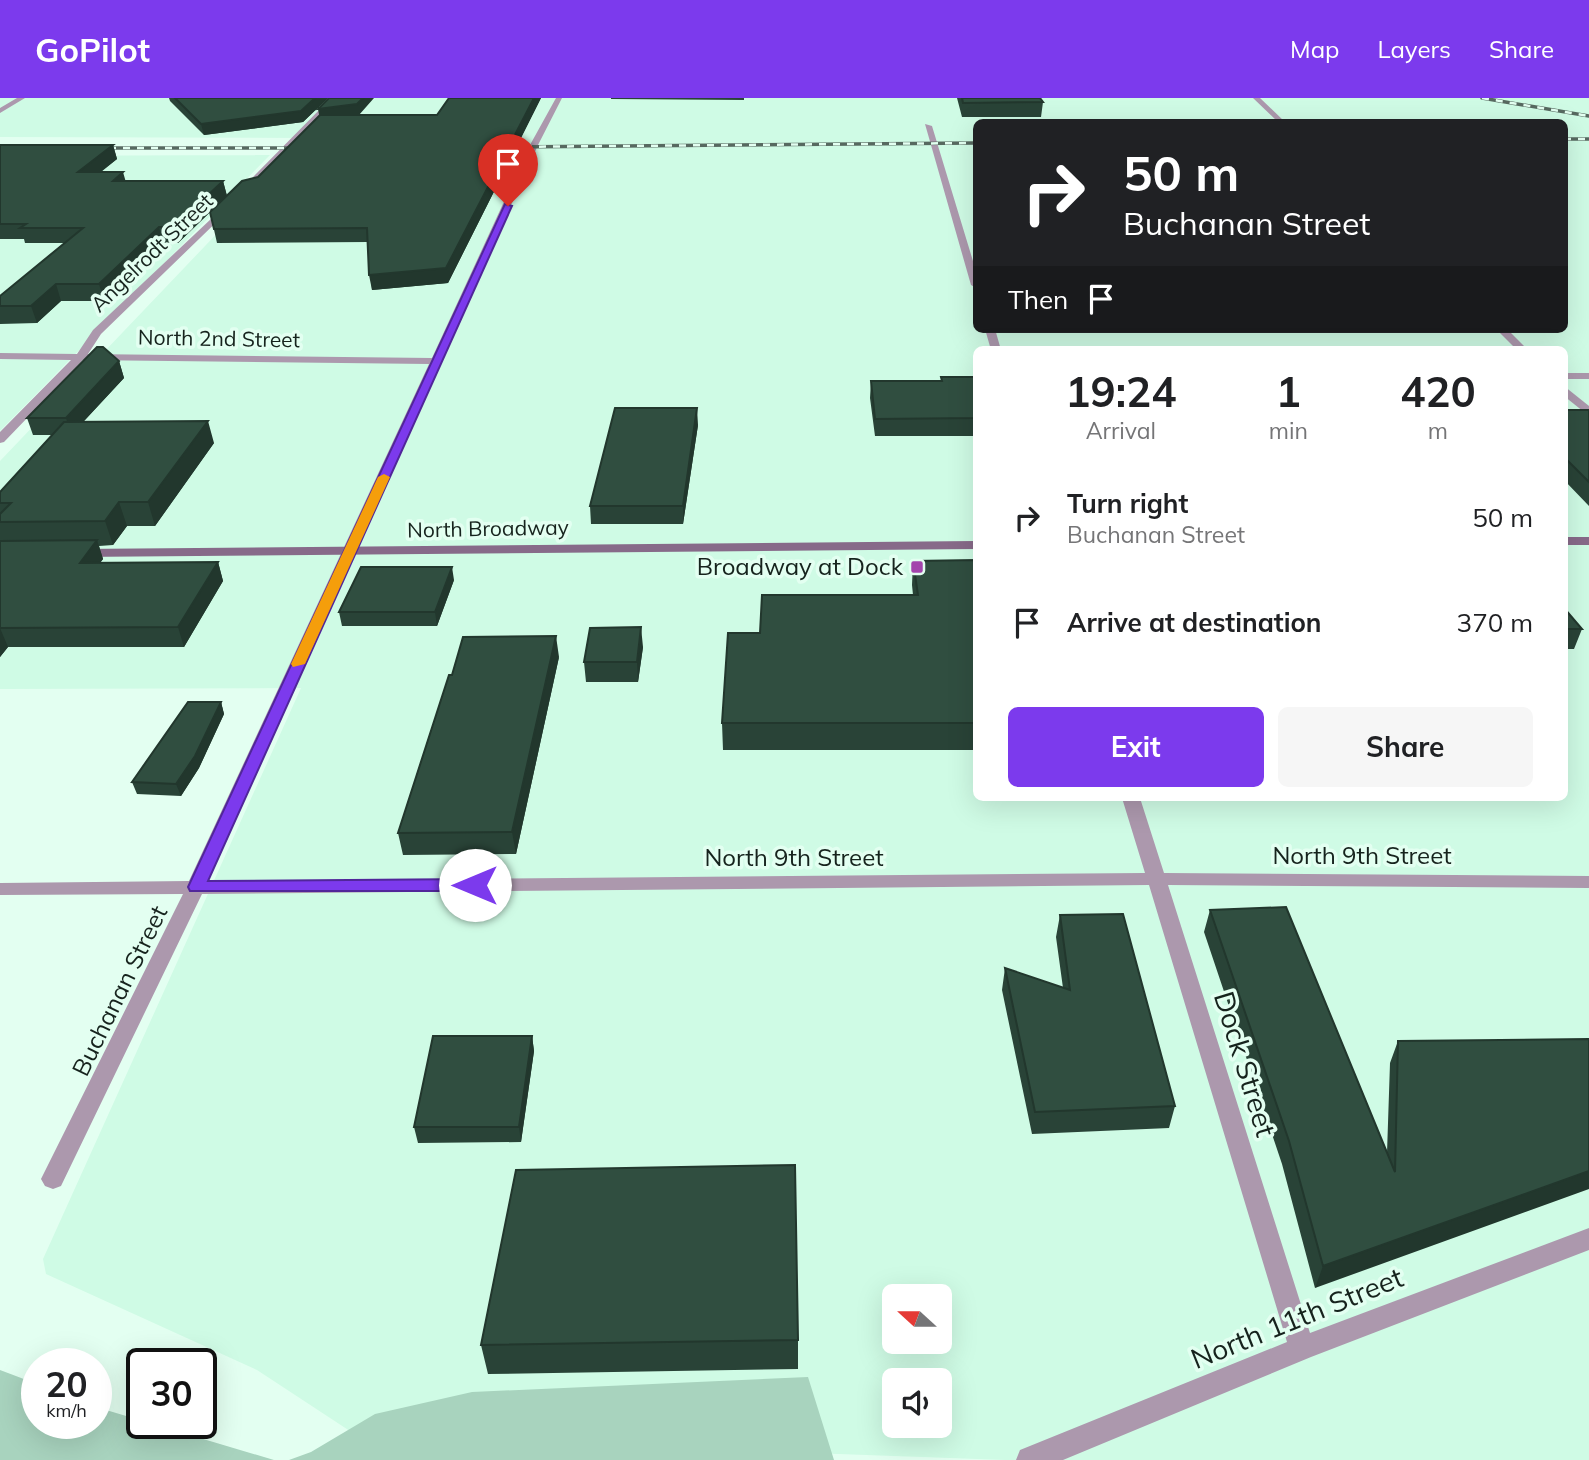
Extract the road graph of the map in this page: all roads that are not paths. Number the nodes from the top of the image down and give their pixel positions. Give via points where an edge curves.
1 (22, 98) edge
2 (335, 98) edge
3 (559, 98) edge
4 (1256, 98) edge
5 (0, 111) edge
6 (1279, 119) edge
7 (928, 126) dead end
8 (246, 189) edge
9 (236, 198) edge
10 (973, 275) edge
11 (1505, 333) edge
12 (1519, 346) edge
13 (0, 356) edge
14 (81, 356) junction
15 (437, 361) junction
16 (1568, 376) edge
17 (1589, 376) edge
18 (1568, 393) edge
19 (1589, 412) edge
20 (0, 439) edge
21 (1568, 541) edge
22 (1589, 541) edge
23 (973, 545) edge
24 (349, 551) junction
25 (56, 553) edge
26 (1132, 801) edge
27 (1156, 879) junction
28 (1589, 882) edge
29 (197, 887) junction
30 (0, 888) edge
31 (53, 1178) dead end
32 (1589, 1239) edge
33 (1302, 1348) junction
34 (1030, 1460) edge

1 - 5 street
2 - 8 street, Angelrodt Street
3 - 15 street, Buchanan Street
4 - 6 street
7 - 10 street
9 - 14 street, Angelrodt Street via 97,332
11 - 12 street
13 - 14 street, North 2nd Street
14 - 15 street, North 2nd Street
14 - 20 street, Angelrodt Street
15 - 24 street, Buchanan Street
16 - 17 street
18 - 19 street
21 - 22 main road
23 - 24 main road, North Broadway
24 - 25 main road, North Broadway
24 - 29 street, Buchanan Street
26 - 27 street, Dock Street
27 - 28 street, North 9th Street
27 - 29 street, North 9th Street
27 - 33 street, Dock Street
29 - 30 street, North 9th Street
29 - 31 street, Buchanan Street
32 - 33 street, North 11th Street
33 - 34 street, North 11th Street

